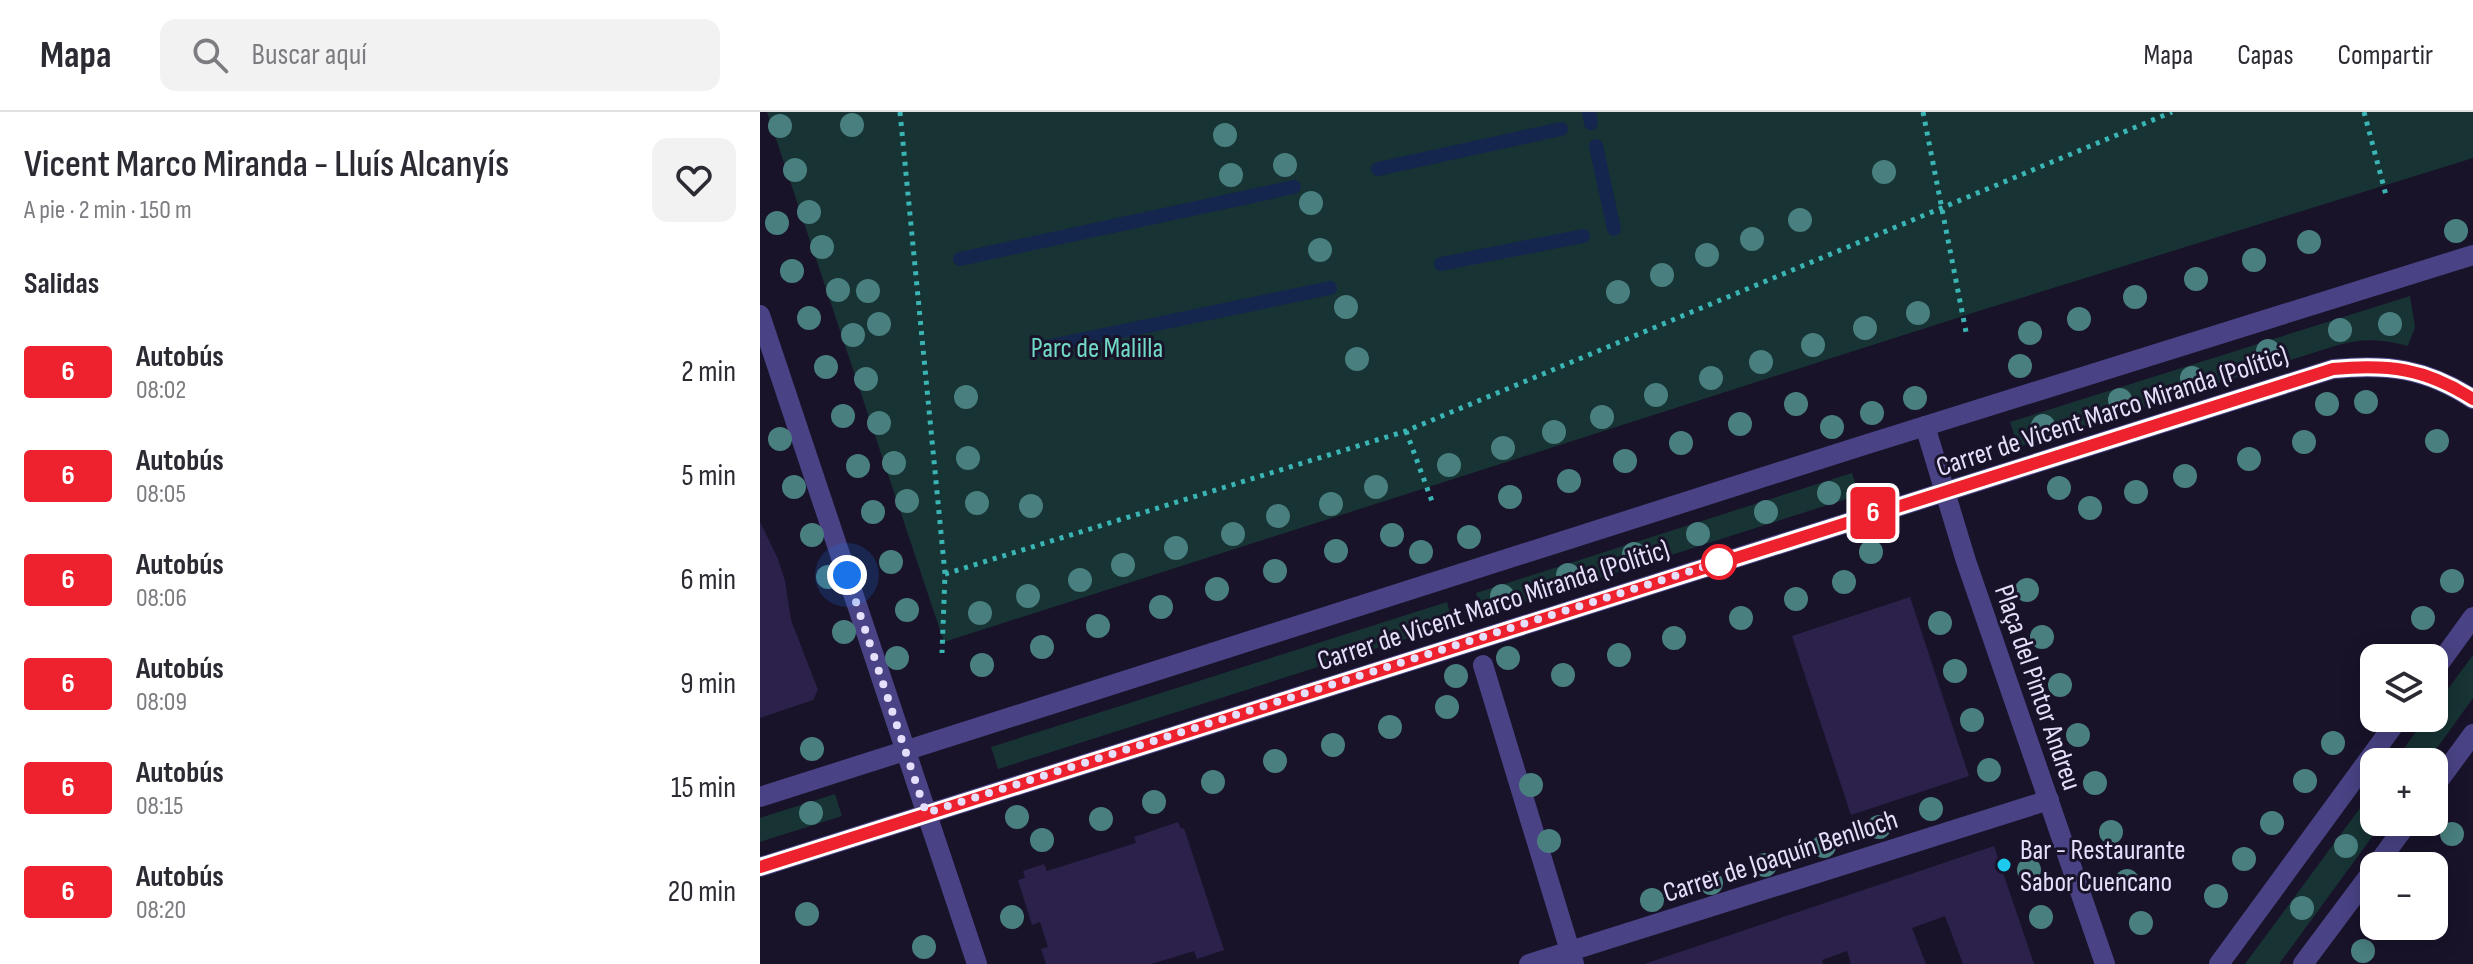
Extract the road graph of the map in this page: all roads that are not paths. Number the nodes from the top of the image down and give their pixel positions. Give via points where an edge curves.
1 (2473, 255) edge
2 (760, 315) edge
3 (2473, 399) edge
4 (1925, 426) junction
5 (1946, 493) junction
6 (2473, 617) edge
7 (2448, 652) edge
8 (1483, 665) dead end
9 (2389, 732) edge
10 (2473, 734) edge
11 (906, 750) junction
12 (2448, 768) edge
13 (760, 797) edge
14 (2049, 800) junction
15 (926, 813) junction
16 (760, 867) edge
17 (2360, 887) edge
18 (1572, 958) edge
19 (977, 964) edge
20 (1529, 964) edge
21 (2105, 964) edge
22 (2219, 964) edge
23 (2303, 964) edge

1 - 4 street, Carrer de Vicent Marco Miranda (Polític)
2 - 11 street
3 - 5 street, Carrer de Vicent Marco Miranda (Polític) via 2405,369 2333,369
4 - 5 street, Plaça del Pintor Andreu
4 - 11 street, Carrer de Vicent Marco Miranda (Polític)
5 - 14 street, Plaça del Pintor Andreu
5 - 15 street, Carrer de Vicent Marco Miranda (Polític)
6 - 7 street
8 - 18 street
9 - 22 street
10 - 12 street
11 - 13 street, Carrer de Vicent Marco Miranda (Polític)
11 - 15 street
14 - 18 street, Carrer de Joaquín Benlloch
14 - 21 street, Plaça del Pintor Andreu
15 - 16 street, Carrer de Vicent Marco Miranda (Polític)
15 - 19 street
17 - 23 street
18 - 20 street, Carrer de Joaquín Benlloch

